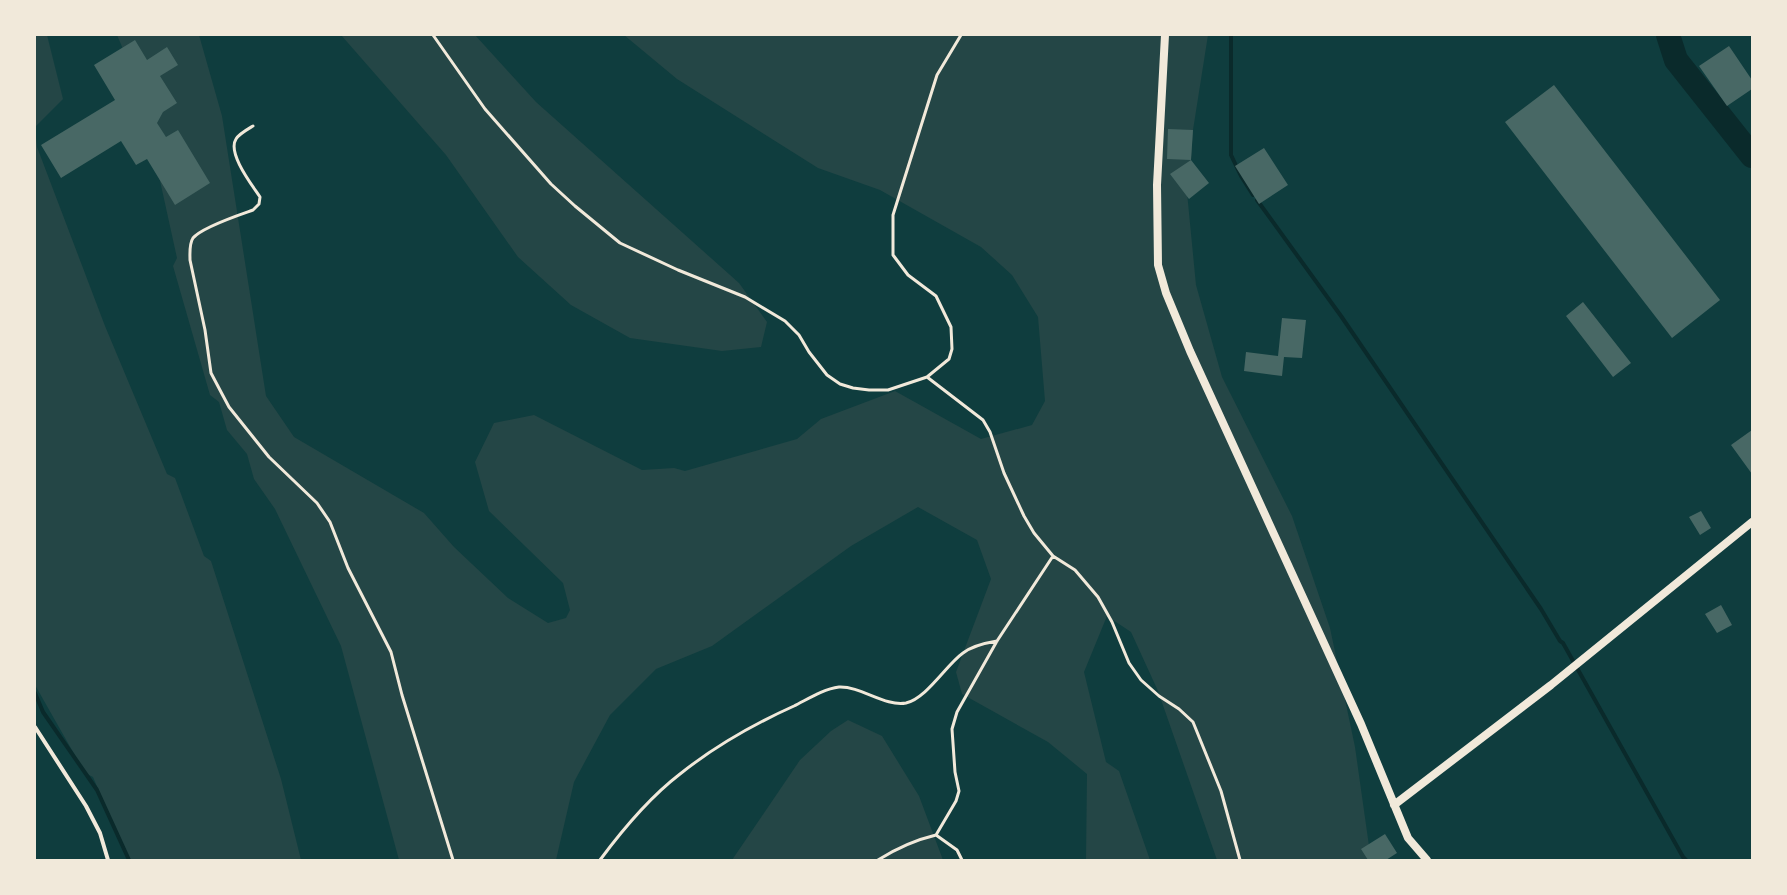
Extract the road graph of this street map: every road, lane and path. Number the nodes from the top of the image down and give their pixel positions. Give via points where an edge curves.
1 (433, 35) edge
2 (961, 35) edge
3 (1165, 35) edge
4 (253, 126) dead end
5 (927, 377) junction
6 (1752, 522) edge
7 (1053, 556) junction
8 (996, 641) junction
9 (35, 726) edge
10 (1394, 805) junction
11 (936, 835) junction
12 (108, 860) edge
13 (453, 860) edge
14 (600, 860) edge
15 (878, 860) edge
16 (962, 860) edge
17 (1240, 860) edge
18 (1427, 860) edge

1 - 5 lane via 485,109 551,184 620,243 745,297 785,321 799,335 827,375 840,384 853,388 888,390
2 - 5 lane via 937,75 893,215 894,255 908,275 936,296 951,326 952,349 949,359
3 - 10 main road via 1156,234 1158,265 1166,293 1190,351 1361,724
4 - 13 lane via 236,139 233,148 235,156 260,197 259,204 254,210 207,228 193,238 190,248 211,373 229,407 269,457 317,503 330,522 348,568 391,652
5 - 7 lane via 983,420 1024,516
6 - 10 main road via 1551,685
7 - 8 lane
7 - 17 lane via 1075,570 1098,597 1129,662 1141,680 1193,722 1221,791
8 - 11 lane via 957,712 952,730 959,791
8 - 14 lane via 978,645 962,653 928,688 906,703 888,701 840,687 827,690 735,737 680,774 654,797
9 - 12 street via 86,806 100,833
10 - 18 main road via 1408,838
11 - 15 lane via 916,840
11 - 16 lane via 957,850

